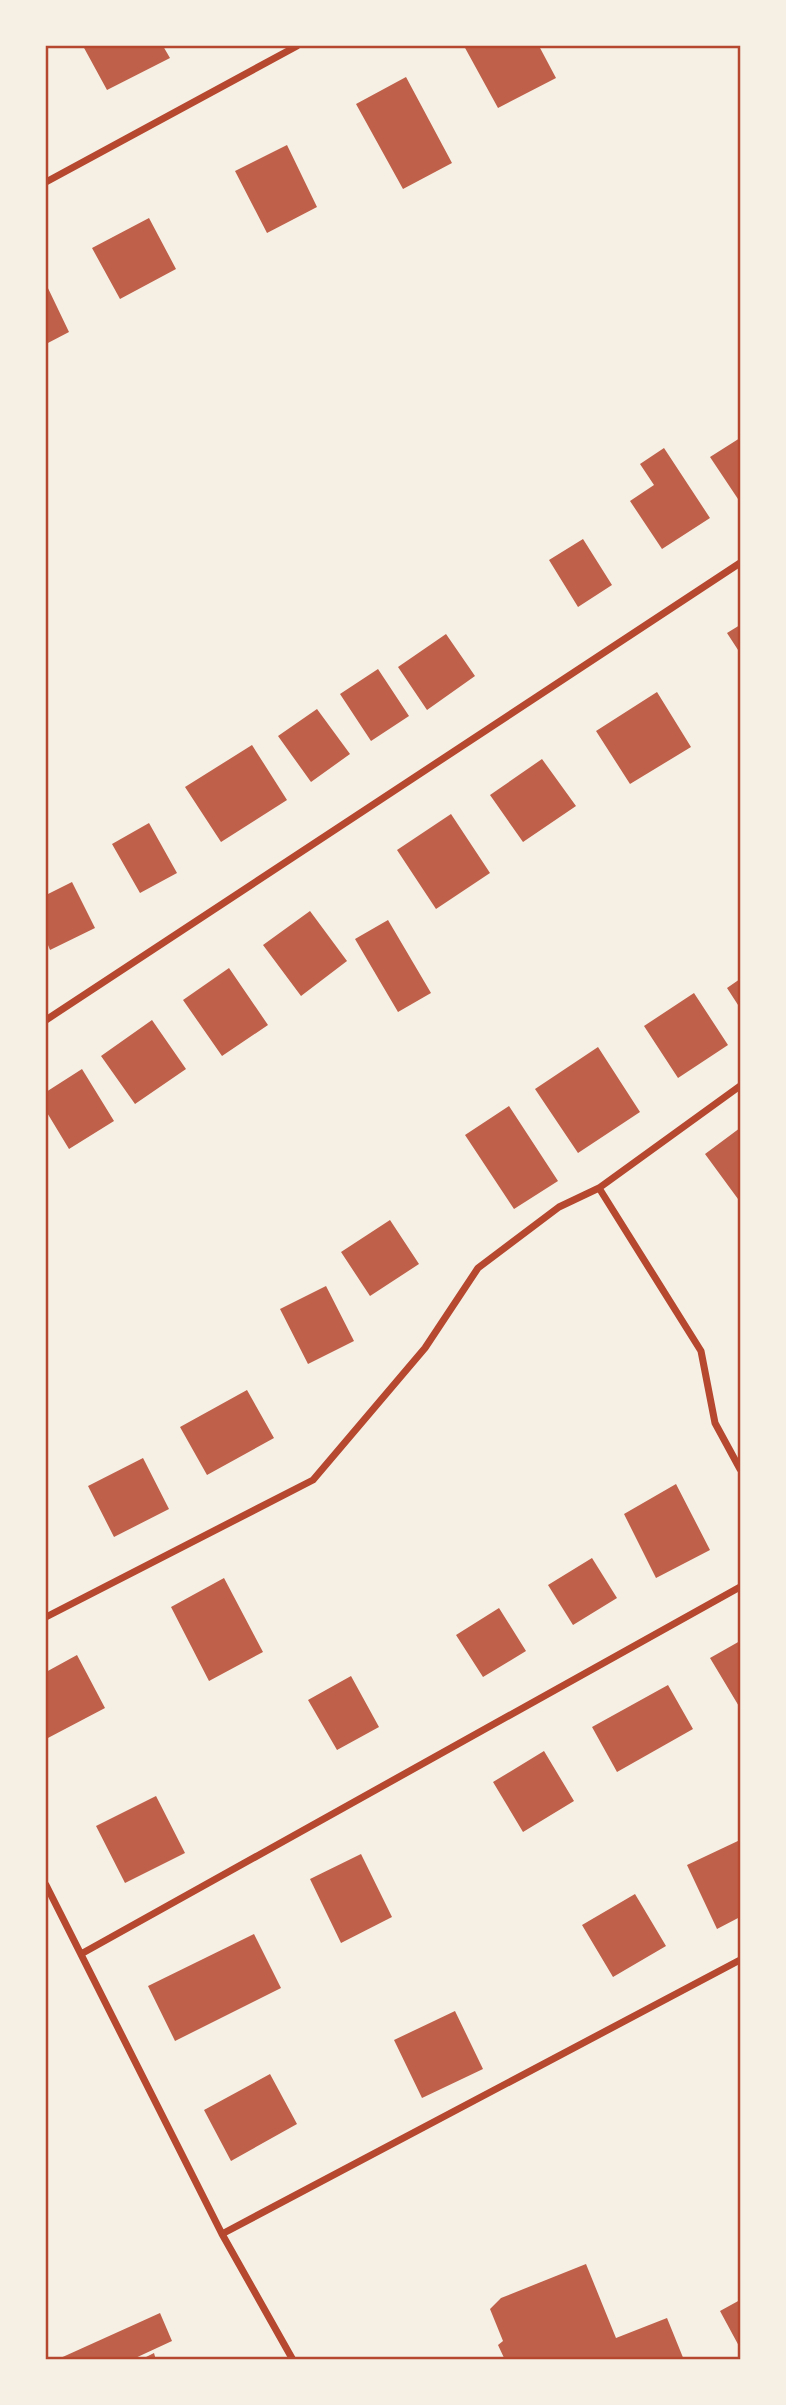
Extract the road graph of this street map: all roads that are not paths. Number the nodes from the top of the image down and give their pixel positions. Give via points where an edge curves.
1 (297, 46) edge
2 (46, 182) edge
3 (740, 562) edge
4 (46, 1020) edge
5 (740, 1086) edge
6 (599, 1188) junction
7 (740, 1469) edge
8 (740, 1587) edge
9 (46, 1617) edge
10 (46, 1885) edge
11 (81, 1954) junction
12 (740, 1960) edge
13 (222, 2234) junction
14 (293, 2360) edge

1 - 2 street
3 - 4 street
5 - 6 street
6 - 7 street via 701,1351 715,1423
6 - 9 street via 559,1207 478,1268 425,1348 313,1480
8 - 11 street
10 - 11 street
11 - 13 street
12 - 13 street
13 - 14 street

